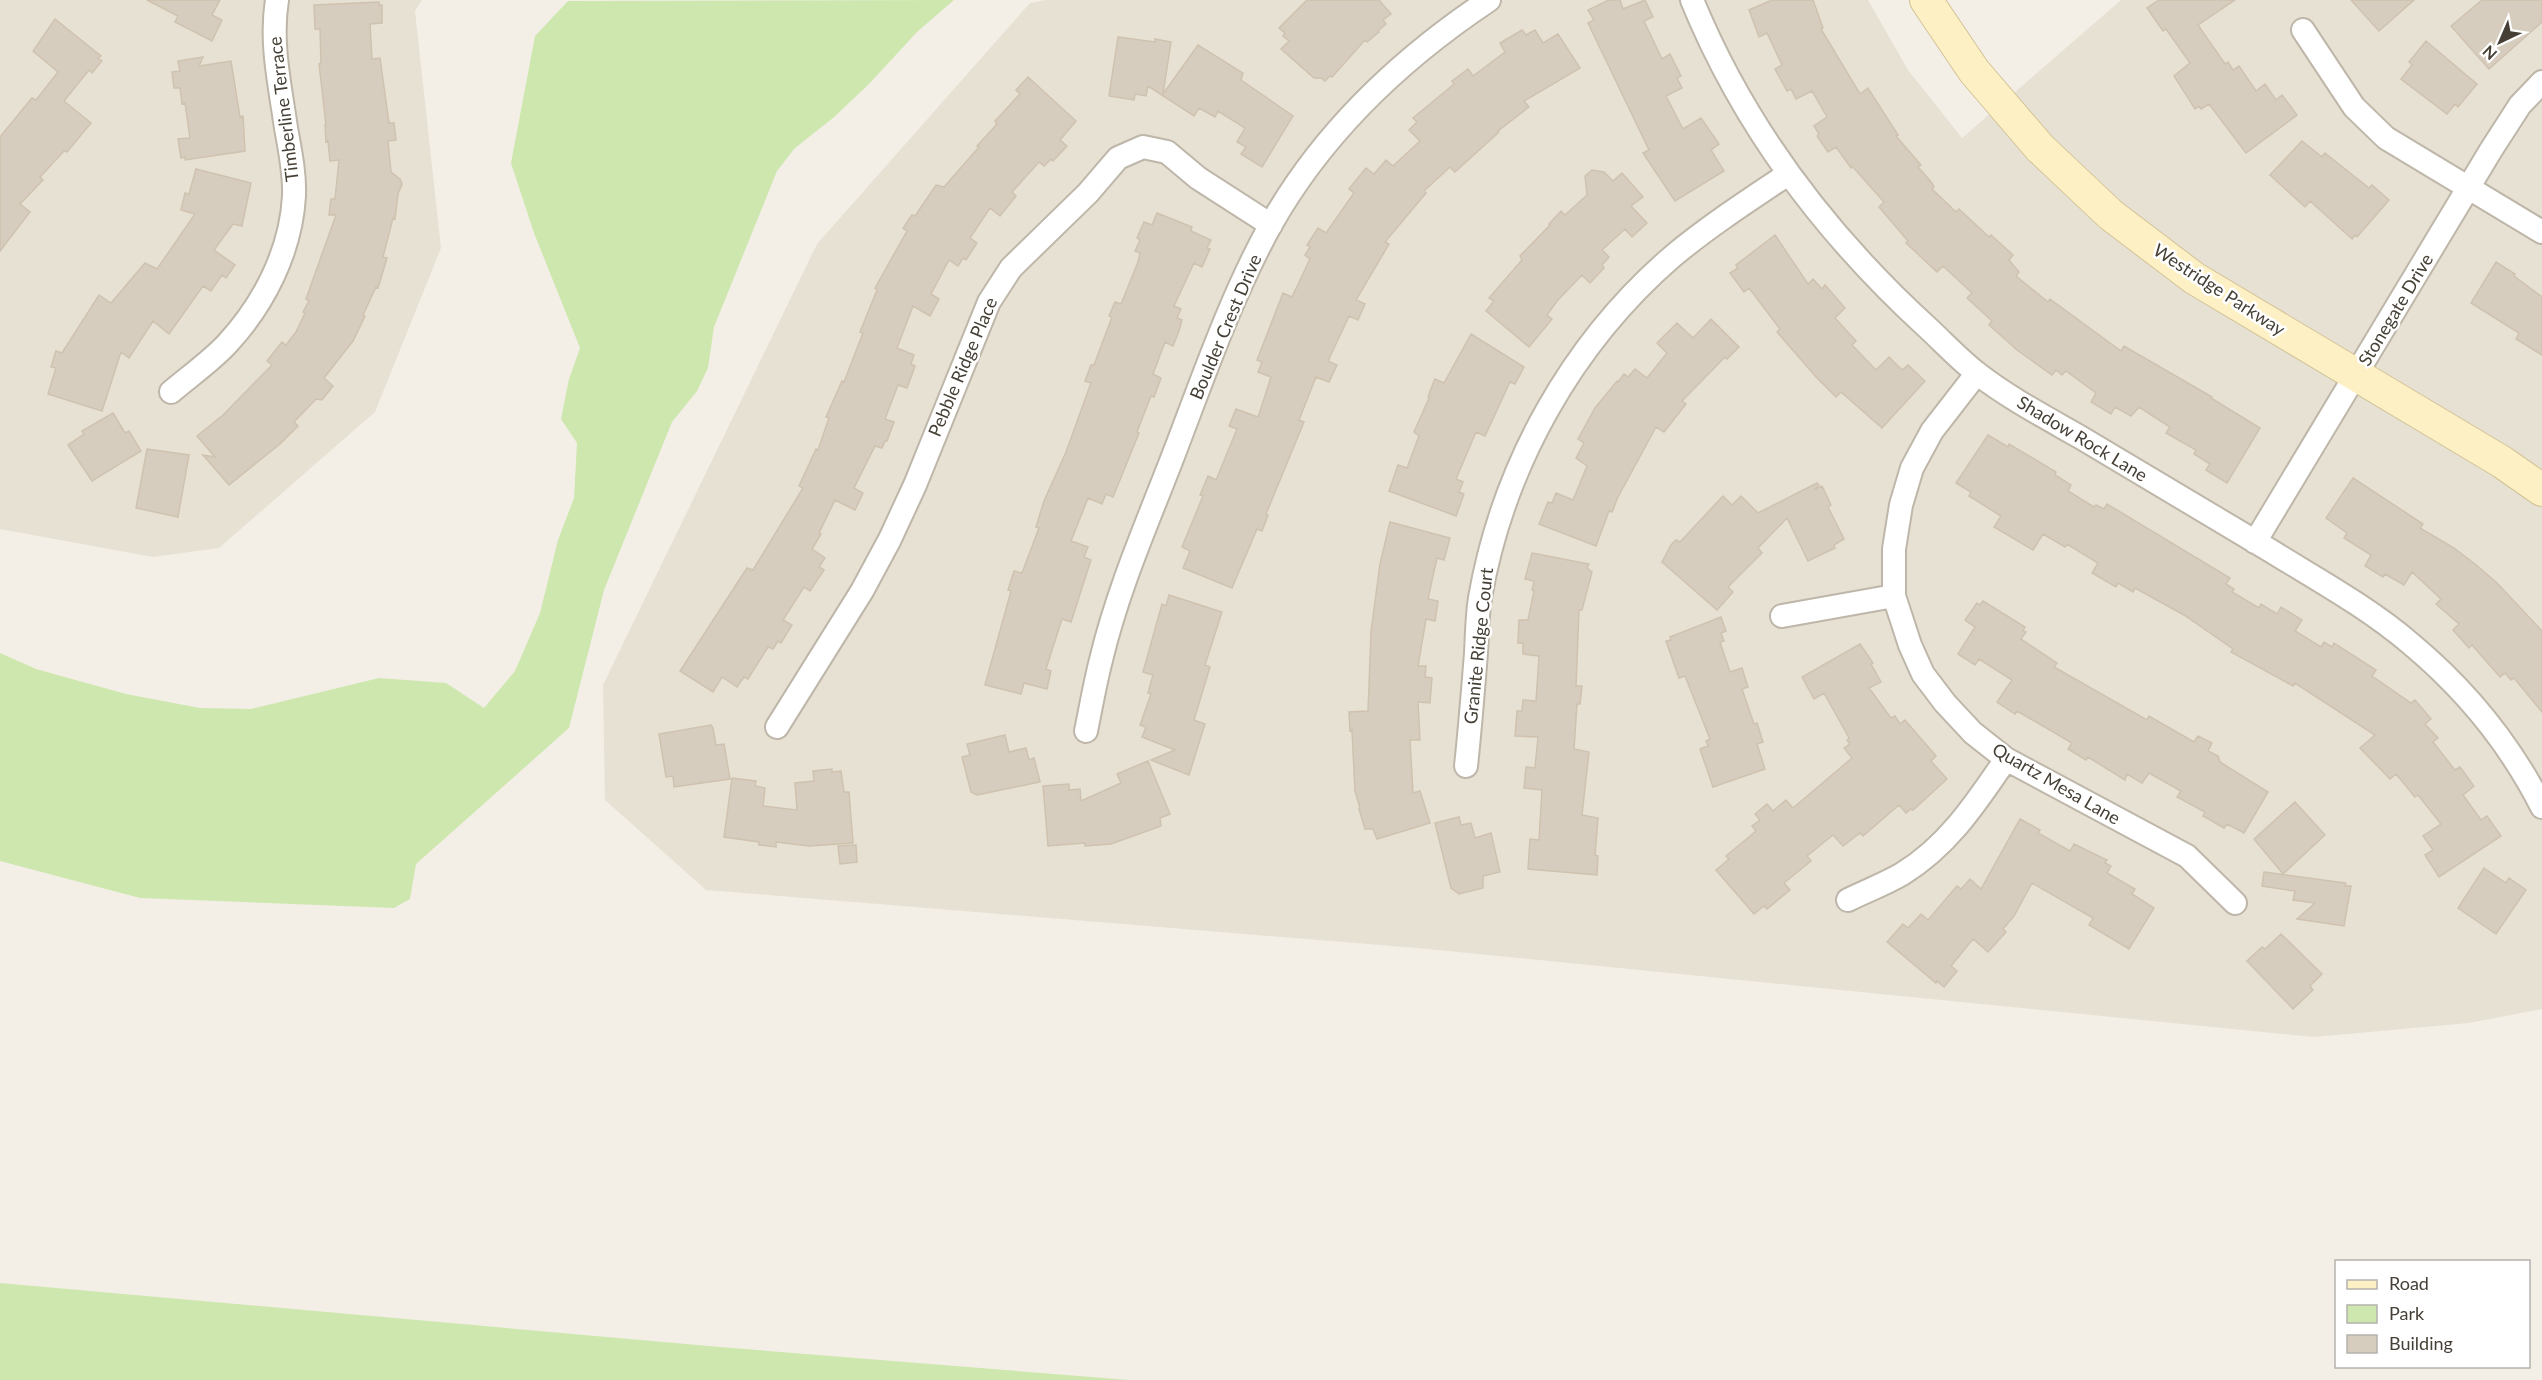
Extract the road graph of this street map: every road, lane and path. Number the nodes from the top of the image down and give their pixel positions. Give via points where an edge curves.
1 (277, 0) edge
2 (1489, 0) edge
3 (1692, 0) edge
4 (1926, 0) edge
5 (2303, 30) dead end
6 (2542, 81) edge
7 (1788, 174) junction
8 (2468, 187) junction
9 (1271, 225) junction
10 (2542, 232) edge
11 (1977, 373) junction
12 (2356, 377) junction
13 (171, 392) dead end
14 (2542, 490) edge
15 (2255, 542) junction
16 (1894, 596) junction
17 (1782, 616) dead end
18 (777, 727) dead end
19 (1086, 731) dead end
20 (2006, 759) junction
21 (1466, 766) dead end
22 (2542, 807) edge
23 (1848, 900) dead end
24 (2235, 903) dead end

1 - 13 street, Timberline Terrace via 275,54 294,196 287,236 274,276 252,313 226,345
2 - 9 street, Boulder Crest Drive via 1447,28 1340,127
3 - 7 street, Shadow Rock Lane via 1746,109
4 - 12 street, Westridge Parkway via 1974,71 2033,140 2111,215 2194,278
5 - 8 street via 2354,107 2386,138
6 - 8 street, Stonegate Drive via 2520,105
7 - 11 street, Shadow Rock Lane via 1877,280
7 - 21 street, Granite Ridge Court via 1673,256 1635,293 1571,371 1533,435 1504,508 1480,600
8 - 10 street
8 - 12 street, Stonegate Drive
9 - 18 street, Pebble Ridge Place via 1198,178 1167,152 1143,147 1118,158 1011,268 989,302 890,539
9 - 19 street, Boulder Crest Drive via 1228,312 1123,587 1101,658
11 - 15 street, Shadow Rock Lane
11 - 16 street, Quartz Mesa Lane via 1932,431 1912,468 1894,549
12 - 14 street, Westridge Parkway via 2502,462
12 - 15 street, Stonegate Drive
15 - 22 street, Shadow Rock Lane via 2350,600 2410,643 2456,685 2525,773
16 - 17 street
16 - 20 street, Quartz Mesa Lane via 1923,674 1973,733
20 - 23 street via 1974,807 1930,855 1901,875
20 - 24 street, Quartz Mesa Lane via 2187,856

